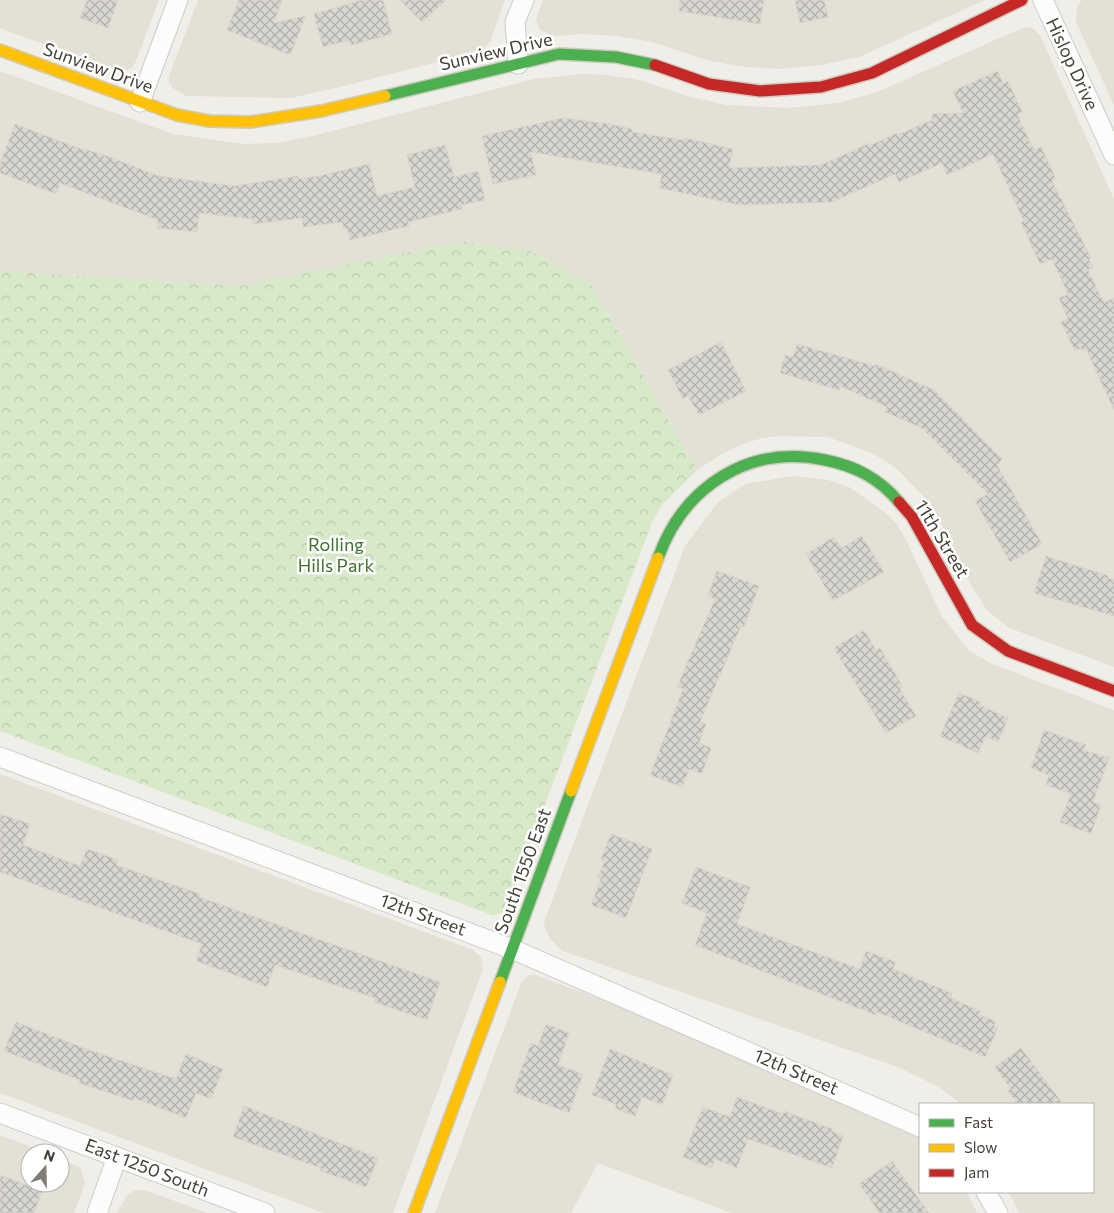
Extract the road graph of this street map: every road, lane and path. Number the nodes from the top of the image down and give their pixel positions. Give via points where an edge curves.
1 (178, 0) edge
2 (524, 0) edge
3 (1022, 0) edge
4 (1043, 0) edge
5 (0, 50) edge
6 (518, 64) junction
7 (140, 102) junction
8 (1114, 155) edge
9 (664, 541) joint
10 (1114, 690) edge
11 (0, 758) edge
12 (512, 949) junction
13 (0, 1113) edge
14 (919, 1127) edge
15 (117, 1158) junction
16 (987, 1193) edge
17 (96, 1213) edge
18 (265, 1213) edge
19 (414, 1213) edge
20 (998, 1213) edge

1 - 7 street
2 - 6 street via 515,22
3 - 6 street, Sunview Drive via 872,73 821,87 760,91 709,84 649,63 616,57 559,54
4 - 8 street, Hislop Drive
5 - 7 street, Sunview Drive
6 - 7 street, Sunview Drive via 321,111 251,122 177,115
9 - 10 street, 11th Street via 689,502 725,474 762,458 802,455 850,466 886,486 912,517 972,625 1008,651
9 - 12 street, South 1550 East
11 - 12 street, 12th Street
12 - 14 street, 12th Street
12 - 19 street, South 1550 East
13 - 15 street, East 1250 South
15 - 17 street
15 - 18 street, East 1250 South
16 - 20 street

